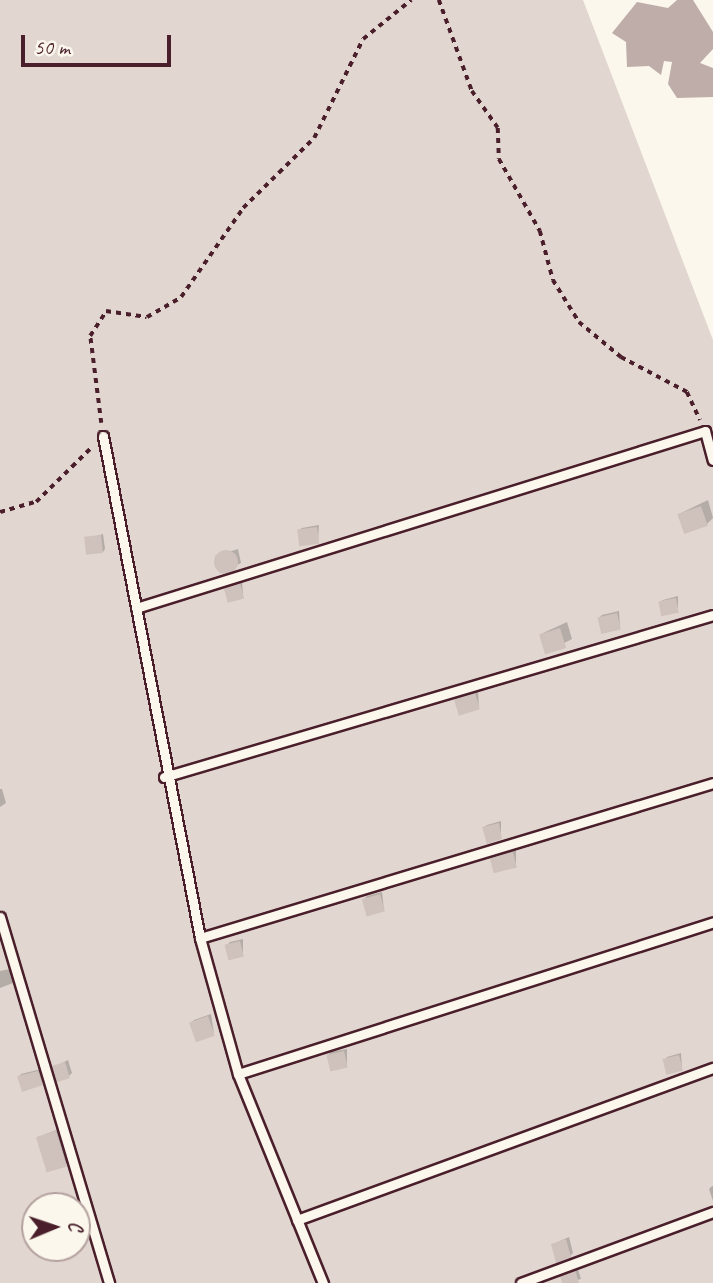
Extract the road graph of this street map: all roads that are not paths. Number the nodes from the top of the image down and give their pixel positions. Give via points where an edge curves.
1 (103, 436) road end
2 (713, 460) edge
3 (136, 608) junction
4 (713, 615) edge
5 (164, 778) junction
6 (713, 783) edge
7 (0, 917) edge
8 (713, 922) edge
9 (200, 938) junction
10 (713, 1068) edge
11 (238, 1074) junction
12 (713, 1212) edge
13 (298, 1220) junction
14 (109, 1283) edge
15 (323, 1283) edge
16 (521, 1283) edge

1 - 3 lane
2 - 3 lane via 705,431
3 - 5 lane
4 - 5 lane
5 - 9 lane
6 - 9 lane
7 - 14 lane
8 - 11 lane
9 - 11 lane
10 - 13 lane
11 - 13 lane
12 - 16 lane
13 - 15 lane

